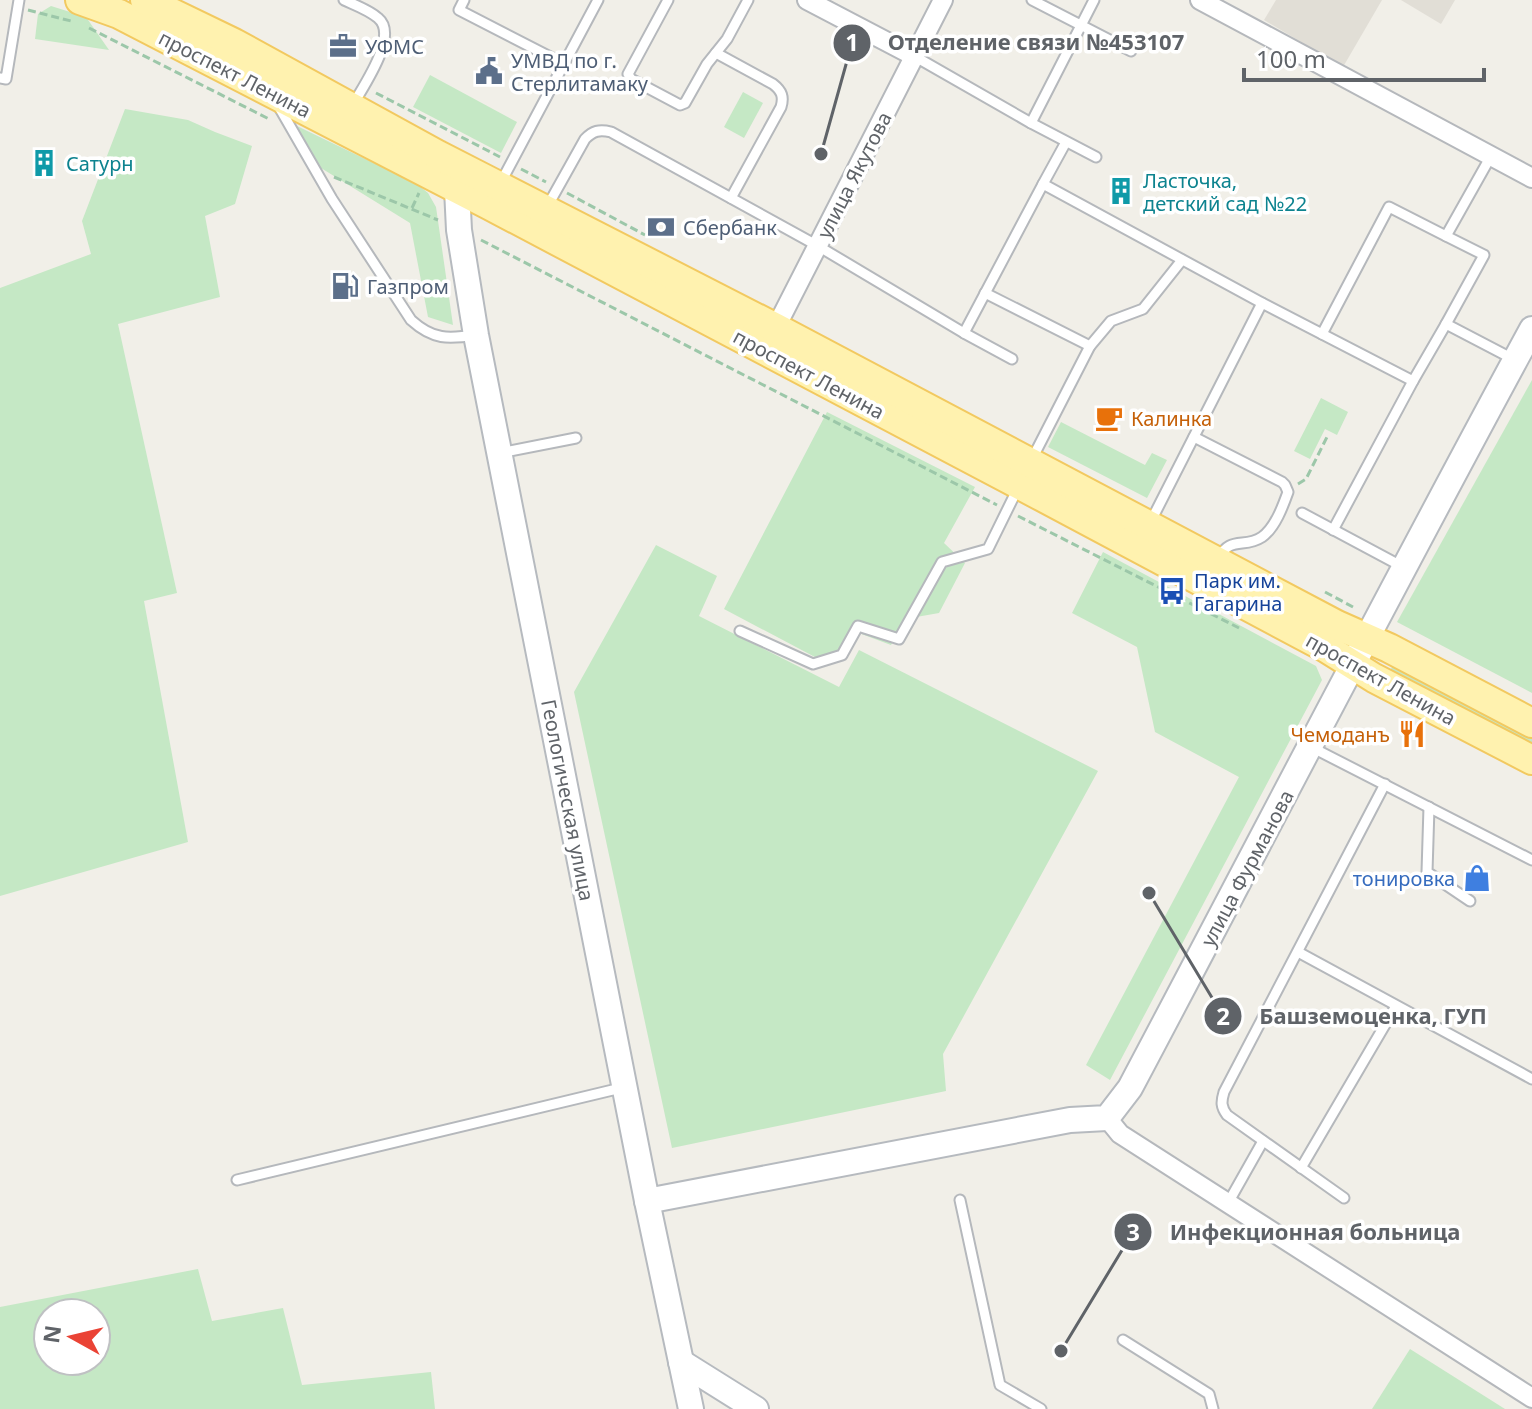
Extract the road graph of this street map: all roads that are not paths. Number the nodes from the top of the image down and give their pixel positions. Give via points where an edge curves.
1 (145, 0) edge
2 (344, 0) edge
3 (464, 0) edge
4 (598, 0) edge
5 (668, 0) edge
6 (748, 0) edge
7 (807, 0) edge
8 (943, 0) edge
9 (1032, 0) edge
10 (1094, 0) edge
11 (1200, 0) edge
12 (97, 2) edge
13 (18, 5) edge
14 (1081, 25) junction
15 (1131, 51) dead end
16 (716, 53) junction
17 (914, 56) junction
18 (564, 64) junction
19 (0, 78) edge
20 (269, 91) junction
21 (352, 106) junction
22 (1031, 123) junction
23 (1066, 142) junction
24 (1491, 156) junction
25 (1096, 157) dead end
26 (1532, 178) edge
27 (1043, 184) junction
28 (499, 185) junction
29 (457, 189) junction
30 (731, 198) junction
31 (546, 209) junction
32 (1446, 236) junction
33 (818, 246) junction
34 (1182, 260) junction
35 (985, 293) junction
36 (1262, 303) junction
37 (1446, 324) junction
38 (1532, 329) edge
39 (964, 333) junction
40 (1322, 334) junction
41 (476, 335) junction
42 (770, 339) junction
43 (1090, 346) junction
44 (1012, 359) dead end
45 (1515, 360) junction
46 (1413, 381) junction
47 (1194, 437) junction
48 (576, 438) dead end
49 (499, 453) junction
50 (1025, 473) junction
51 (1302, 513) dead end
52 (1149, 526) junction
53 (1333, 530) junction
54 (1217, 562) junction
55 (1403, 567) junction
56 (740, 631) dead end
57 (1366, 639) junction
58 (1353, 665) junction
59 (1532, 723) edge
60 (1311, 747) junction
61 (1532, 760) edge
62 (1385, 784) junction
63 (1429, 807) junction
64 (1532, 860) edge
65 (1470, 901) dead end
66 (1298, 952) junction
67 (1396, 1006) junction
68 (1532, 1079) edge
69 (625, 1087) junction
70 (1107, 1118) junction
71 (1263, 1141) junction
72 (1301, 1168) junction
73 (237, 1180) dead end
74 (1344, 1198) dead end
75 (960, 1200) dead end
76 (647, 1201) junction
77 (1228, 1203) junction
78 (1123, 1340) dead end
79 (681, 1362) junction
80 (1532, 1398) edge
81 (691, 1409) edge
82 (756, 1409) edge
83 (1041, 1409) edge
84 (1213, 1409) edge

1 - 21 main road, проспект Ленина
2 - 21 lane via 380,19 385,39
3 - 18 lane via 459,10
4 - 18 lane
5 - 16 lane via 628,71 630,77 682,105
6 - 16 lane
7 - 17 street
8 - 17 street, улица Якутова
9 - 14 lane
10 - 14 lane
11 - 24 street
12 - 20 main road, проспект Ленина
13 - 19 lane via 6,79
14 - 15 lane
14 - 22 lane
16 - 30 lane via 773,84 783,100
17 - 22 lane
17 - 33 street, улица Якутова
18 - 28 lane
20 - 29 main road, проспект Ленина
20 - 41 lane via 411,320 436,336
21 - 28 main road, проспект Ленина
22 - 23 lane
23 - 25 lane
23 - 27 lane
24 - 26 street
24 - 32 lane
27 - 34 lane
27 - 35 lane
28 - 31 main road, проспект Ленина
29 - 41 street, Геологическая улица
29 - 42 main road, проспект Ленина
30 - 31 lane via 603,130 585,139
30 - 33 lane
31 - 42 main road, проспект Ленина
32 - 37 lane via 1484,255
32 - 40 lane via 1389,207
33 - 39 lane
33 - 42 street, улица Якутова
34 - 36 lane
34 - 43 lane via 1143,309 1111,321
35 - 39 lane
35 - 43 lane
36 - 40 lane
36 - 47 lane
37 - 45 lane
37 - 46 lane
38 - 45 street, улица Фурманова
39 - 44 lane
40 - 46 lane
41 - 49 street, Геологическая улица
42 - 50 main road, проспект Ленина
43 - 50 lane
45 - 55 street, улица Фурманова
46 - 53 lane
47 - 52 lane
47 - 54 lane via 1288,488 1265,535 1231,544
48 - 49 lane
49 - 69 street, Геологическая улица
50 - 52 main road, проспект Ленина
50 - 56 lane via 988,549 942,562 899,639 858,626 842,655 813,664
50 - 58 main road, проспект Ленина
51 - 53 lane
52 - 54 main road, проспект Ленина
53 - 55 lane
54 - 57 main road, проспект Ленина
55 - 57 street, улица Фурманова
57 - 58 street, улица Фурманова
57 - 59 main road, проспект Ленина
58 - 60 street, улица Фурманова
58 - 61 main road, проспект Ленина
60 - 62 lane
60 - 70 street, улица Фурманова via 1130,1088
62 - 63 lane
62 - 66 lane
63 - 64 lane
63 - 65 lane via 1427,872
66 - 67 lane
66 - 71 lane via 1221,1101 1227,1115
67 - 68 lane
67 - 72 lane
69 - 73 lane
69 - 76 street, Геологическая улица
70 - 76 street via 1070,1120
70 - 77 street via 1120,1134
71 - 72 lane
71 - 77 lane
72 - 74 lane
75 - 83 lane via 1000,1385
76 - 79 street, Геологическая улица
77 - 80 street
78 - 84 lane via 1209,1394
79 - 81 street, Геологическая улица
79 - 82 street

